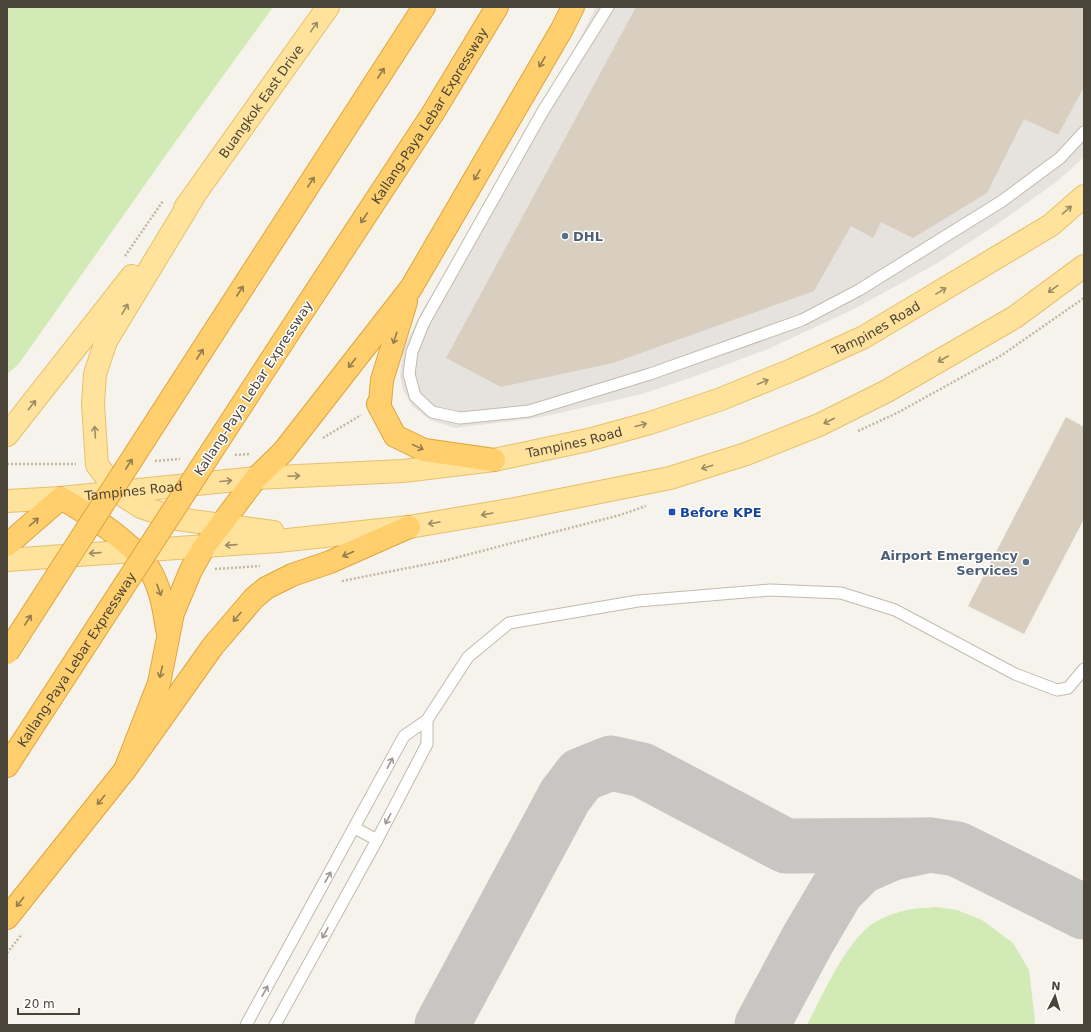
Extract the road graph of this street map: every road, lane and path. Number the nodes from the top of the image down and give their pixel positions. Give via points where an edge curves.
1 (328, 7) edge
2 (424, 7) edge
3 (497, 7) edge
4 (573, 7) edge
5 (608, 7) edge
6 (1084, 132) edge
7 (194, 196) junction
8 (1084, 196) edge
9 (165, 199) dead end
10 (124, 257) dead end
11 (1084, 266) edge
12 (411, 288) junction
13 (378, 404) junction
14 (7, 435) edge
15 (322, 438) dead end
16 (494, 460) junction
17 (256, 478) junction
18 (118, 492) junction
19 (61, 498) junction
20 (7, 501) edge
21 (220, 525) junction
22 (409, 527) junction
23 (317, 538) junction
24 (7, 545) edge
25 (204, 547) junction
26 (132, 550) junction
27 (7, 560) edge
28 (167, 634) junction
29 (7, 653) edge
30 (1084, 669) edge
31 (427, 720) junction
32 (7, 766) edge
33 (125, 770) junction
34 (355, 828) junction
35 (377, 840) junction
36 (7, 918) edge
37 (246, 1025) edge
38 (274, 1025) edge

7 -> 1 main road, Buangkok East Drive
29 -> 2 highway, bridge
3 -> 32 highway, Kallang-Paya Lebar Expressway, bridge via 433,113
4 -> 12 highway
5 - 6 lane via 543,111 424,322 412,352 410,374 415,396 432,412 460,418 529,411 650,374 802,320 859,290 1002,200 1060,158
14 -> 7 main road
18 -> 7 main road via 97,465 92,404 95,374 106,341
16 -> 8 main road, Tampines Road via 588,440 650,422 721,399 792,370 864,337 1051,224
9 - 10 path
11 -> 22 main road via 1015,317 887,391 819,425 746,454 670,478 516,509
12 -> 13 highway via 382,380
12 -> 17 highway via 283,452
13 - 15 path
13 -> 16 highway via 396,436 424,450
17 -> 16 main road, Tampines Road via 403,471
18 -> 17 main road, Tampines Road
17 - 21 highway
18 - 19 main road, Tampines Road
18 - 21 main road via 141,507 178,519
19 - 20 main road, Tampines Road
24 -> 19 highway
19 - 26 highway via 109,529
21 - 23 main road via 281,533 302,533
21 - 25 highway
22 - 23 main road
22 -> 33 highway via 330,562 292,575 266,588 254,598 213,646
23 -> 25 main road
25 - 26 main road
25 - 28 highway via 191,570
26 -> 27 main road
26 -> 28 highway via 147,566 156,582 163,602
28 -> 33 highway via 158,683
30 - 31 lane via 1068,688 1057,690 1015,674 894,610 841,593 770,590 638,601 508,623 468,657
34 -> 31 lane via 404,736
31 -> 35 lane via 427,744
33 -> 36 highway
34 - 35 lane
37 -> 34 lane
35 -> 38 lane

